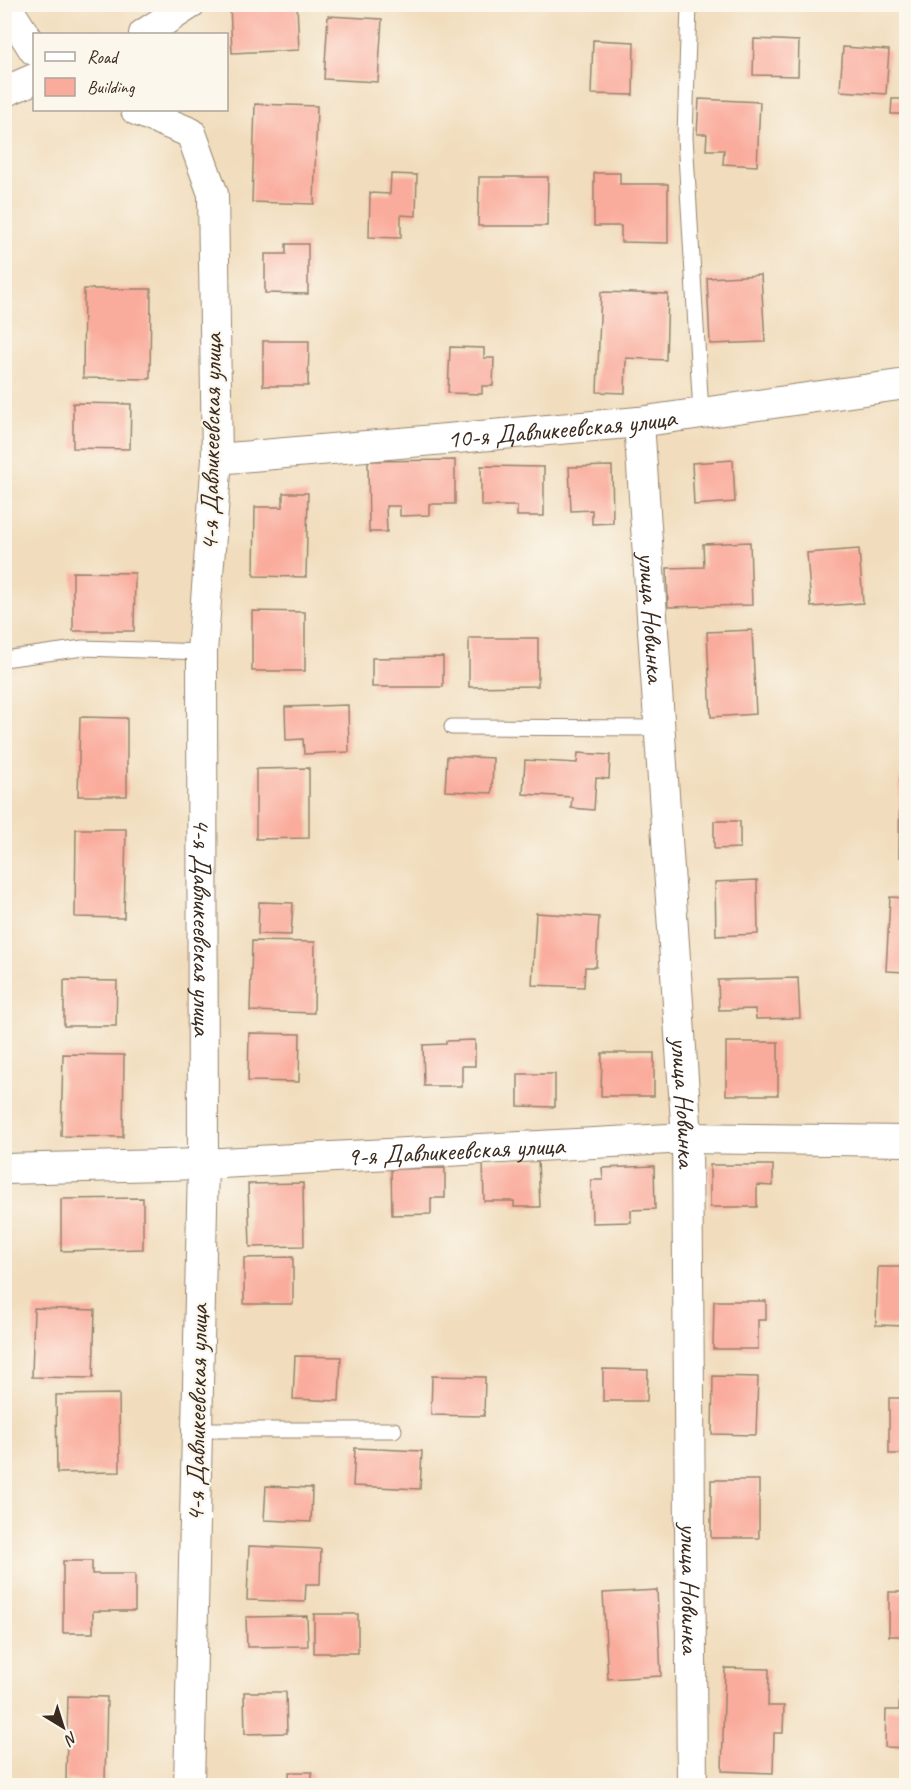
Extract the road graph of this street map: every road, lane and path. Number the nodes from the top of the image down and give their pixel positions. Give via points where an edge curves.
1 (5, 4) edge
2 (190, 4) edge
3 (689, 4) edge
4 (146, 33) edge
5 (33, 48) edge
6 (33, 79) edge
7 (4, 92) edge
8 (138, 111) edge
9 (906, 384) edge
10 (701, 414) junction
11 (639, 422) junction
12 (216, 459) junction
13 (202, 652) junction
14 (4, 659) edge
15 (452, 727) dead end
16 (660, 728) junction
17 (687, 1138) junction
18 (906, 1141) edge
19 (203, 1164) junction
20 (4, 1169) edge
21 (196, 1430) junction
22 (394, 1430) dead end
23 (189, 1785) edge
24 (692, 1785) edge

1 - 5 street
2 - 4 street
3 - 10 lane via 685,137
6 - 7 street
8 - 12 street, 4-я Давликеевская улица via 191,133 213,194
9 - 10 street, 10-я Давликеевская улица
10 - 11 street, 10-я Давликеевская улица
11 - 12 street, 10-я Давликеевская улица
11 - 16 street, улица Новинка
12 - 13 street, 4-я Давликеевская улица
13 - 14 lane via 83,648
13 - 19 street, 4-я Давликеевская улица
15 - 16 lane
16 - 17 street, улица Новинка
17 - 18 street, 9-я Давликеевская улица
17 - 19 street, 9-я Давликеевская улица
17 - 24 street, улица Новинка
19 - 20 street, 9-я Давликеевская улица
19 - 21 street, 4-я Давликеевская улица
21 - 22 lane
21 - 23 street, 4-я Давликеевская улица

